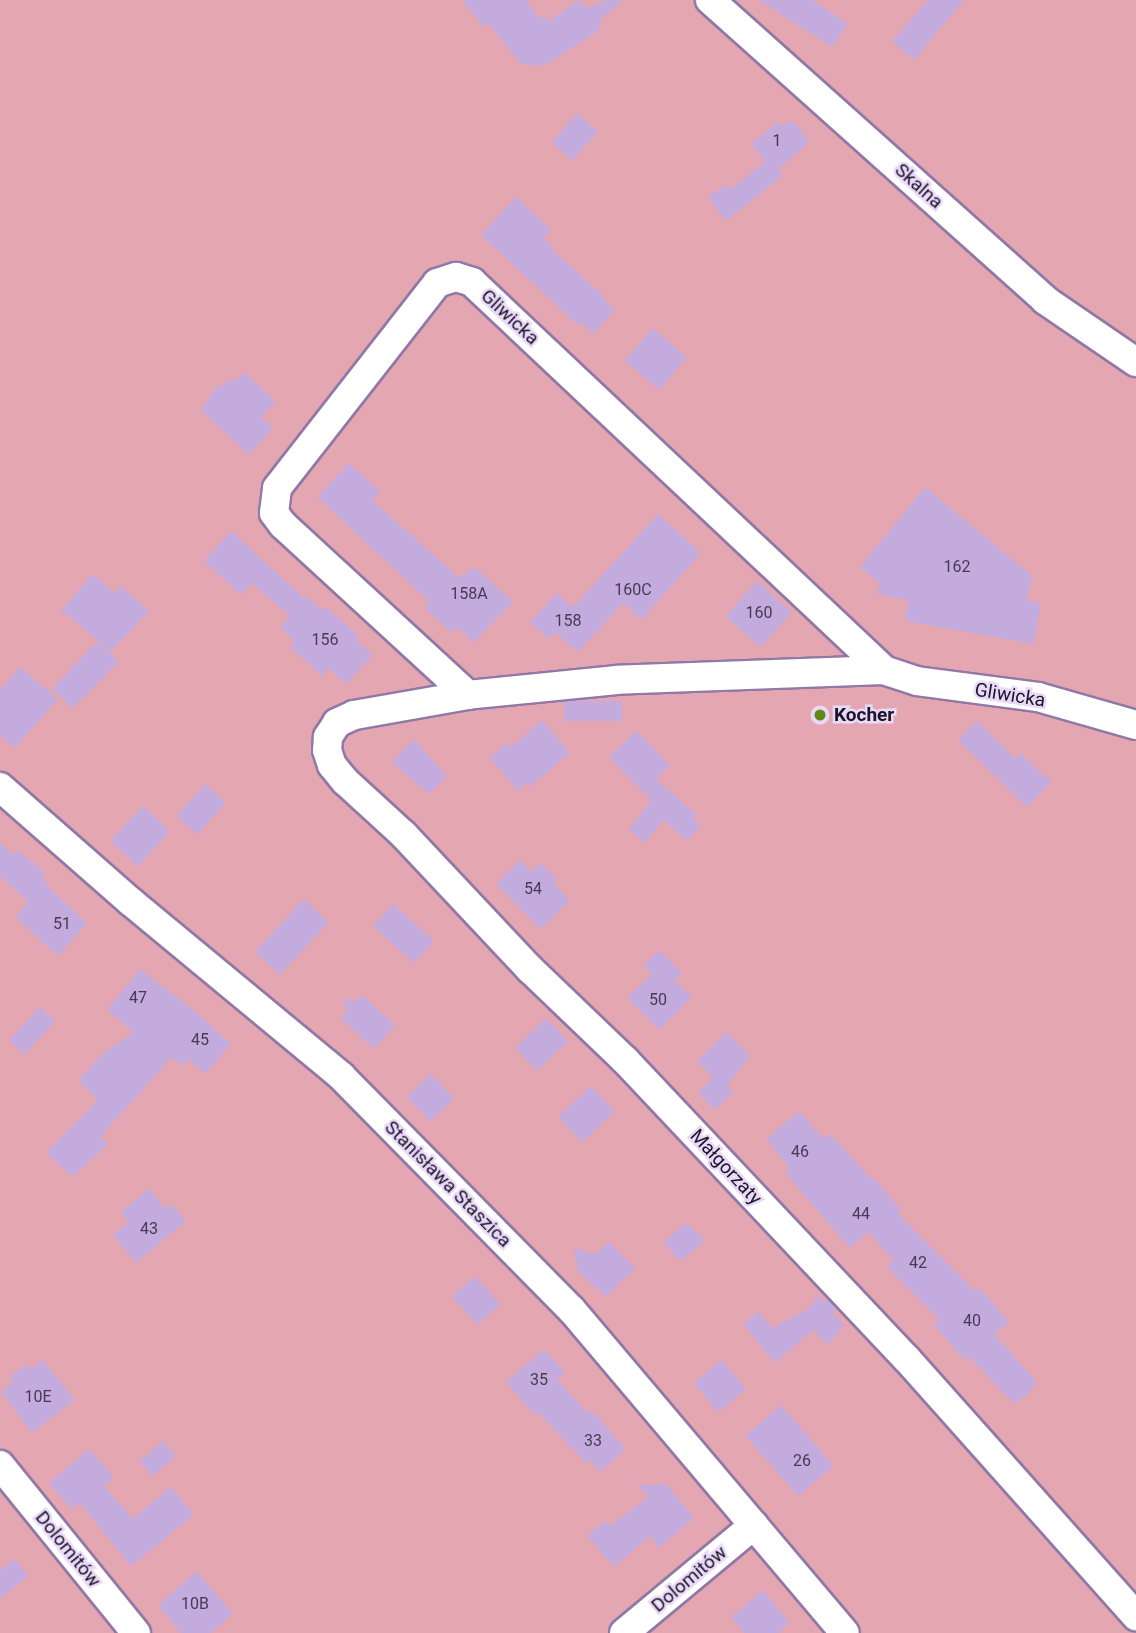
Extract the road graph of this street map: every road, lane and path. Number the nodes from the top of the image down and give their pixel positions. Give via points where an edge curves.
1 (710, 0) edge
2 (1136, 362) edge
3 (884, 670) junction
4 (468, 695) junction
5 (337, 723) joint
6 (1136, 725) edge
7 (0, 787) edge
8 (0, 1465) edge
9 (754, 1525) junction
10 (1136, 1616) edge
11 (136, 1633) edge
12 (624, 1633) edge
13 (845, 1633) edge

1 - 2 street, Skalna via 1045,300
3 - 4 street, Gliwicka via 617,680
3 - 4 street, Gliwicka via 472,282 456,277 437,283 277,488 274,513
3 - 6 street, Gliwicka via 917,681 1038,697
4 - 5 street, Gliwicka via 355,715
5 - 10 street, Małgorzaty via 328,737 327,750 345,781 625,1060 859,1308
7 - 9 street, Stanisława Staszica via 341,1076 571,1309
8 - 11 street, Dolomitów
9 - 12 street, Dolomitów
9 - 13 street, Stanisława Staszica

